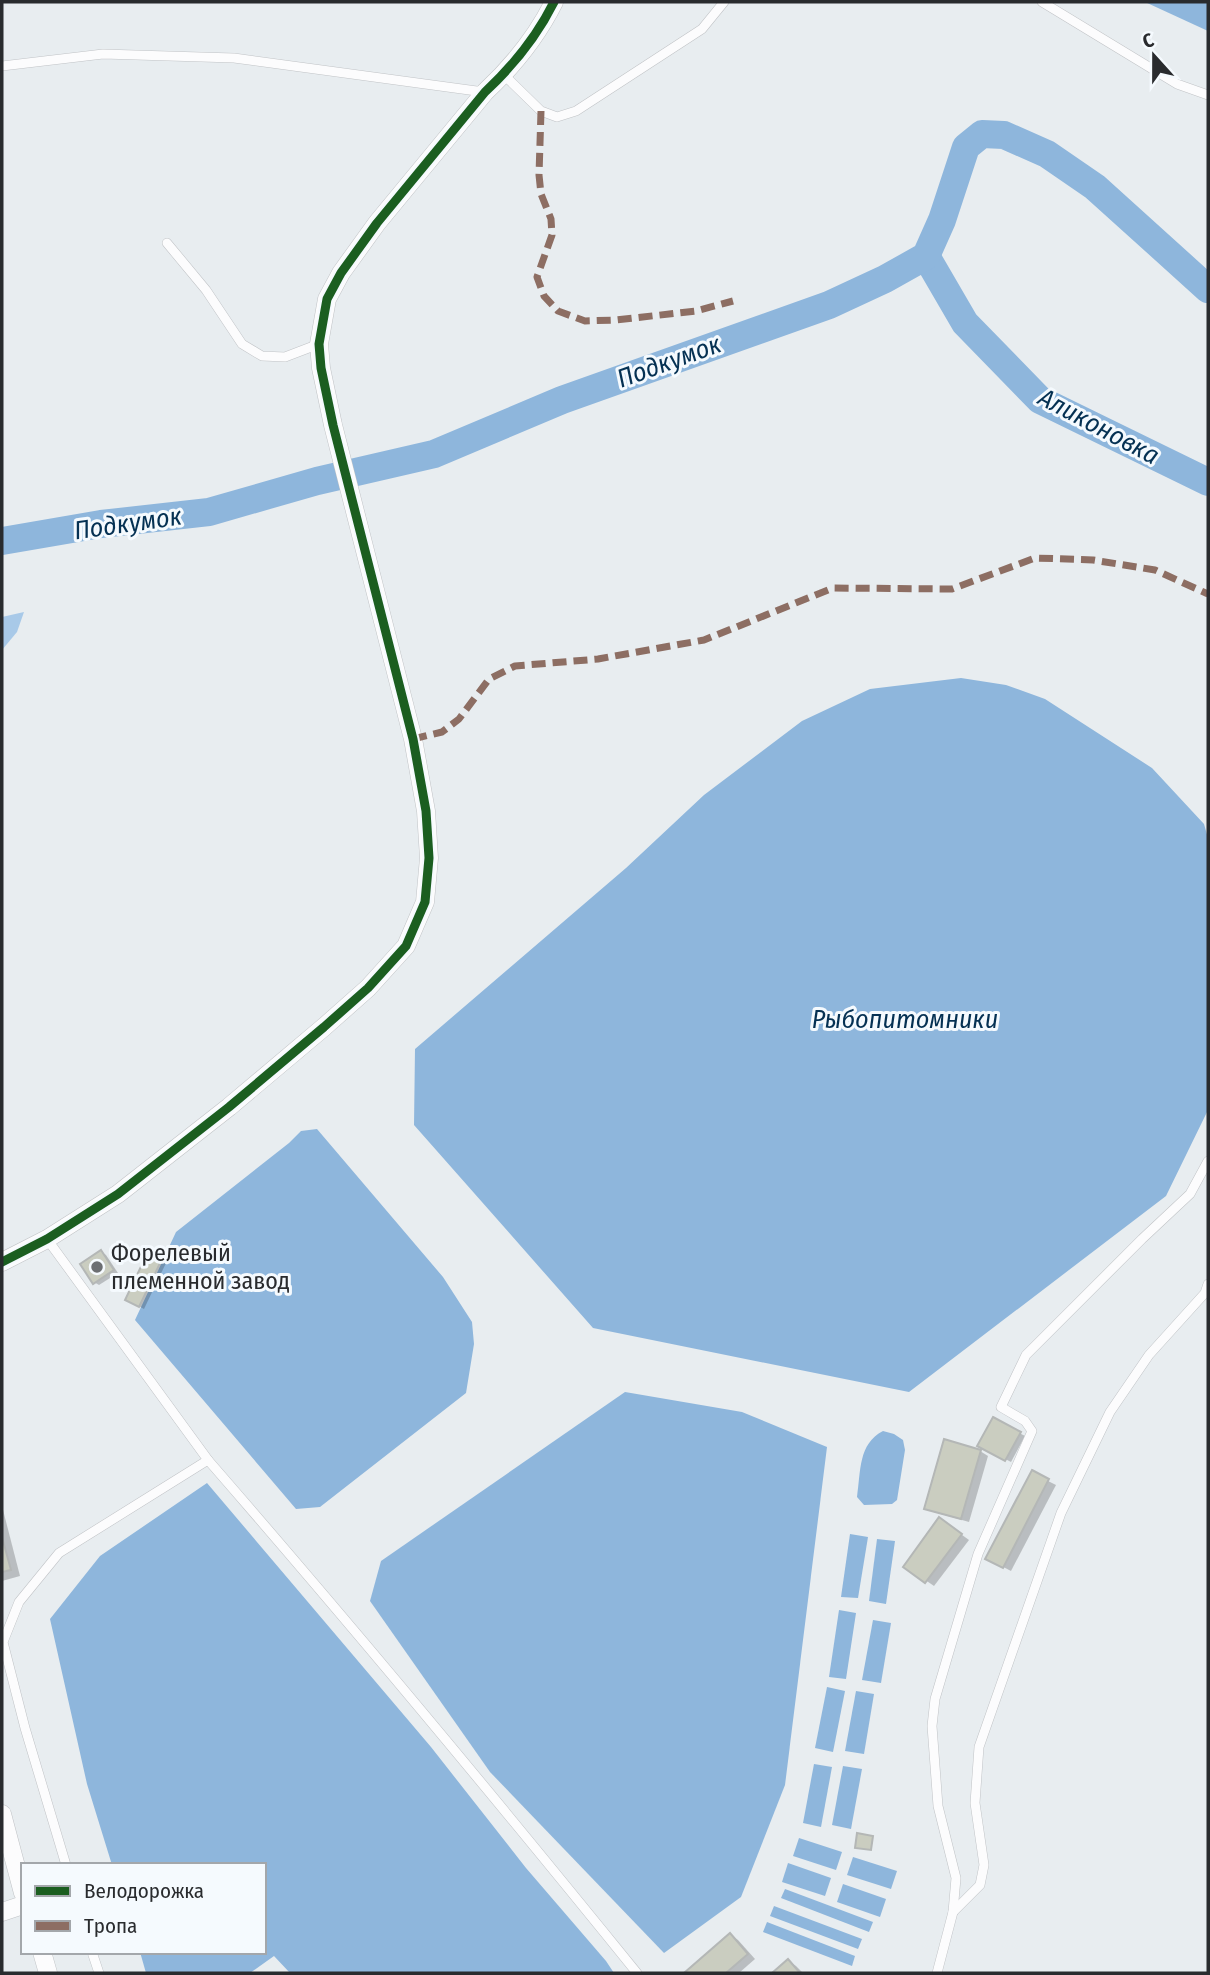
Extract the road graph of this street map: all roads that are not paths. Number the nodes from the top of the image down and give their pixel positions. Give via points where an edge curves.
1 (554, 2) edge
2 (724, 2) edge
3 (1042, 2) edge
4 (2, 66) edge
5 (504, 75) junction
6 (485, 92) junction
7 (1208, 94) edge
8 (167, 243) dead end
9 (319, 344) junction
10 (1208, 1161) edge
11 (47, 1239) junction
12 (2, 1262) edge
13 (1208, 1284) edge
14 (208, 1460) junction
15 (2, 1814) edge
16 (65, 1863) edge
17 (21, 1885) edge
18 (21, 1906) edge
19 (2, 1912) edge
20 (953, 1912) junction
21 (42, 1954) edge
22 (93, 1954) edge
23 (48, 1973) edge
24 (99, 1973) edge
25 (637, 1973) edge
26 (937, 1973) edge

1 - 5 street
2 - 5 lane via 702,29 576,111 557,117 541,111
3 - 7 lane via 1177,84
4 - 6 lane via 103,54 234,58
5 - 6 street
6 - 9 street via 341,273 327,299
8 - 9 lane via 242,344 262,356 285,356
9 - 11 street via 333,425 413,739 426,811 429,858 425,902 406,946 368,988 118,1194
10 - 20 lane via 1190,1194 1026,1355 1001,1407 1025,1421 1032,1431 978,1554 935,1699 932,1726 939,1806 956,1878
11 - 12 street
11 - 14 lane
13 - 20 lane via 1149,1355 1110,1412 1060,1513 979,1747 975,1803 984,1865 980,1885
14 - 16 lane via 59,1553 19,1602 3,1642
14 - 25 lane
15 - 17 street
18 - 19 street
20 - 26 lane
21 - 23 street
22 - 24 lane

